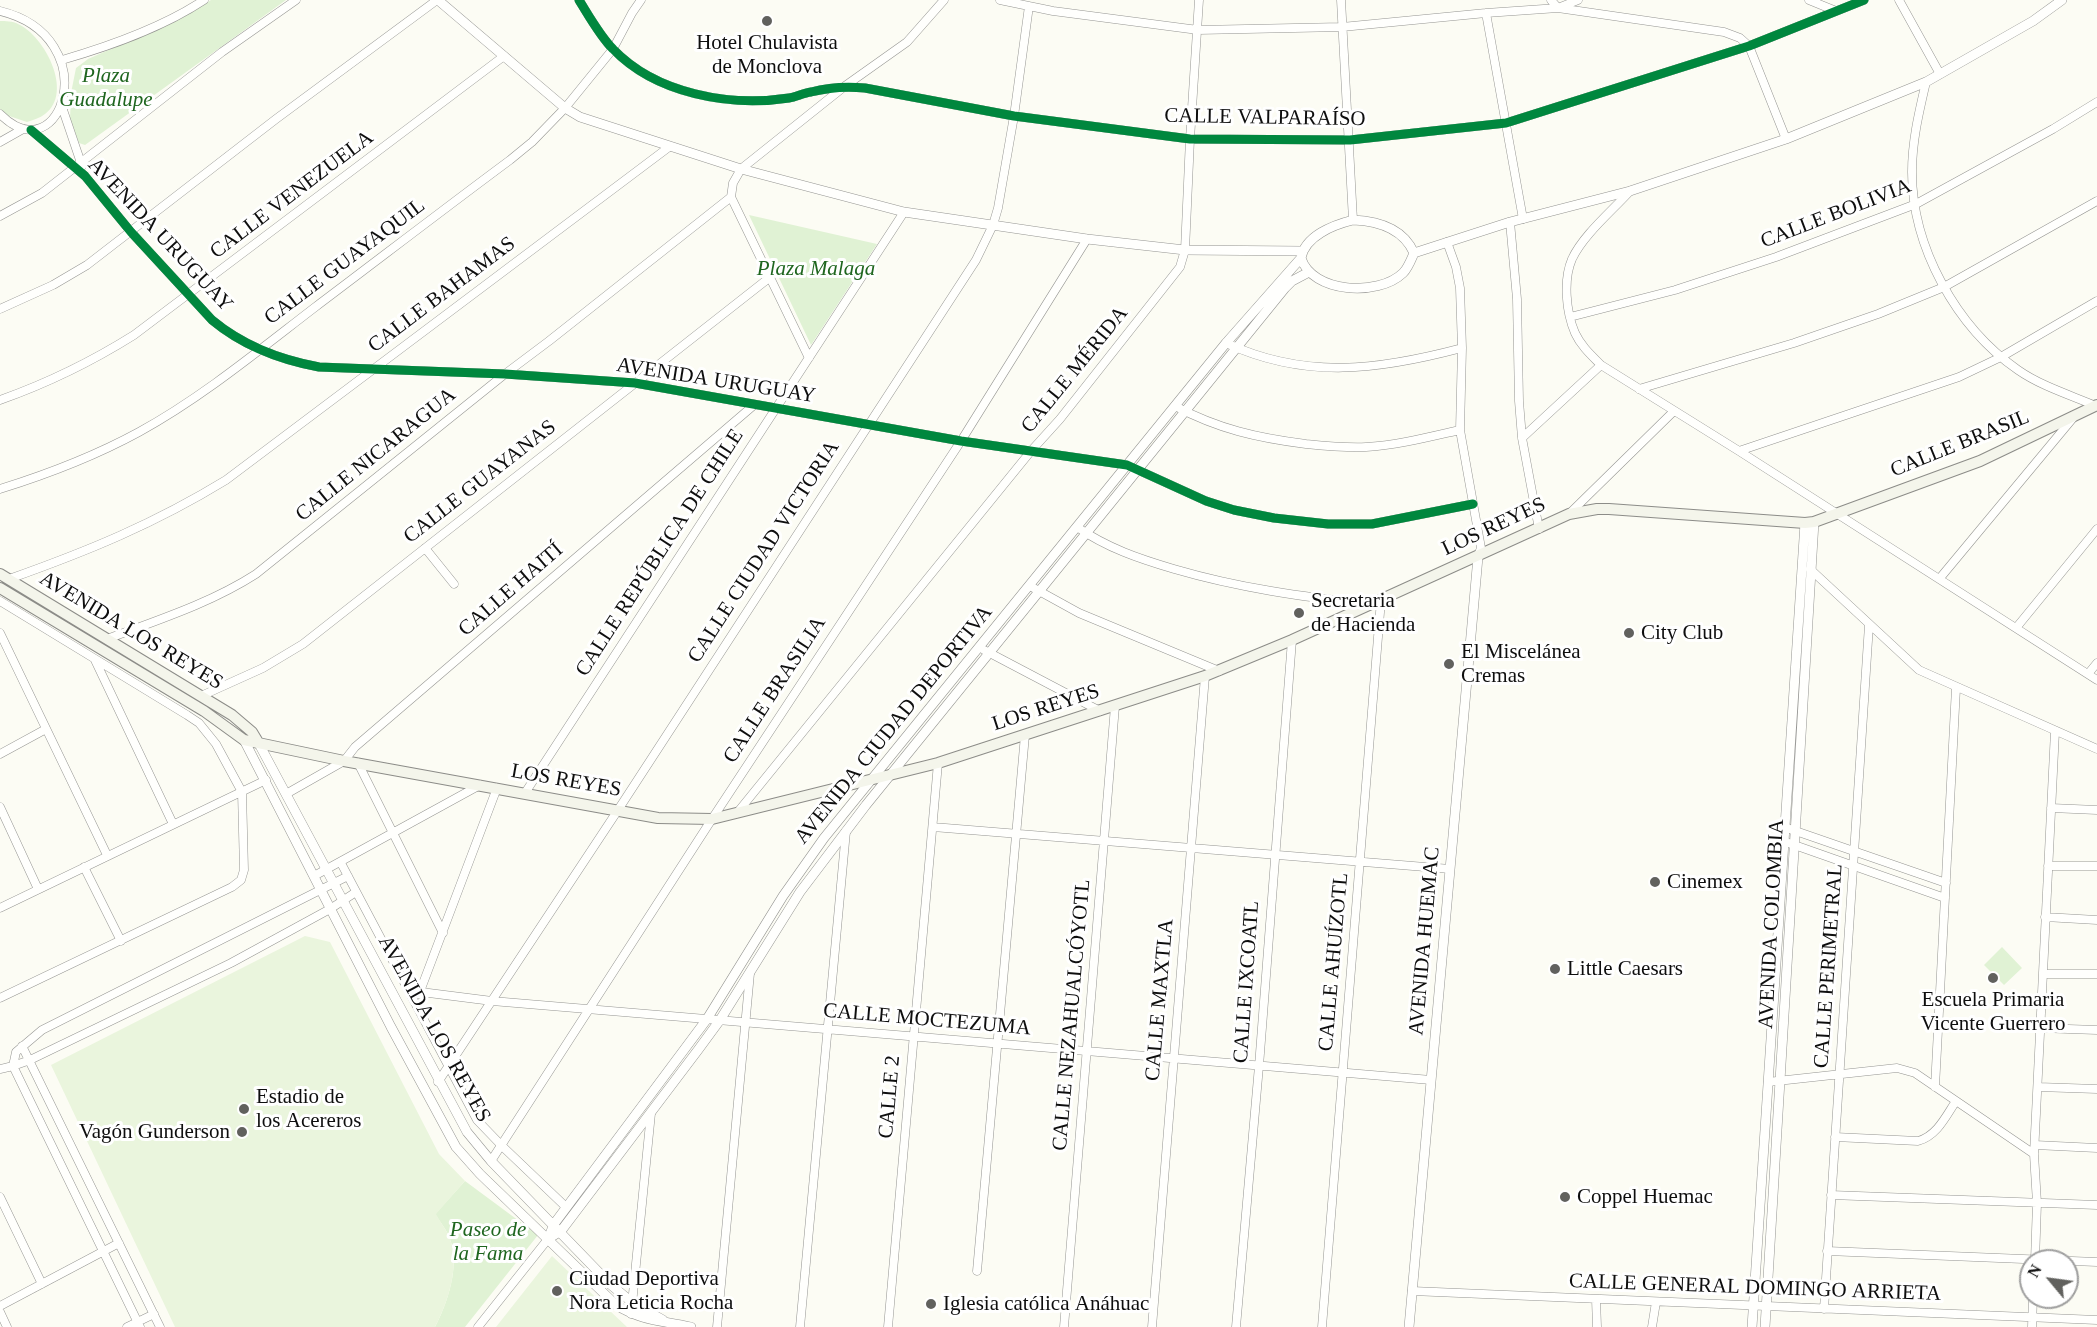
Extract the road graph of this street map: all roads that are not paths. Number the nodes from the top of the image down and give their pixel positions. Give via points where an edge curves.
1 (204, 0) edge
2 (296, 0) edge
3 (438, 0) edge
4 (579, 0) edge
5 (641, 0) edge
6 (944, 0) edge
7 (1000, 0) edge
8 (1199, 0) edge
9 (1341, 0) edge
10 (1551, 0) edge
11 (1578, 0) edge
12 (1809, 0) edge
13 (1864, 0) edge
14 (1899, 0) edge
15 (2062, 0) edge
16 (1029, 6) junction
17 (1558, 8) junction
18 (0, 11) edge
19 (1836, 11) junction
20 (11, 13) junction
21 (1486, 13) junction
22 (0, 15) edge
23 (1342, 27) junction
24 (1198, 30) junction
25 (1749, 46) junction
26 (613, 49) junction
27 (504, 56) junction
28 (62, 60) junction
29 (1940, 74) junction
30 (1926, 82) junction
31 (845, 86) junction
32 (2097, 102) edge
33 (62, 104) junction
34 (565, 108) junction
35 (0, 114) edge
36 (1014, 116) junction
37 (1506, 123) junction
38 (27, 130) junction
39 (1190, 139) junction
40 (1786, 139) junction
41 (1350, 140) junction
42 (0, 142) edge
43 (669, 147) junction
44 (78, 165) junction
45 (741, 169) junction
46 (1630, 191) junction
47 (731, 197) junction
48 (2097, 201) edge
49 (1916, 204) junction
50 (904, 212) junction
51 (0, 216) edge
52 (1523, 219) junction
53 (1353, 220) junction
54 (1510, 222) junction
55 (993, 225) junction
56 (131, 232) junction
57 (1087, 239) junction
58 (1447, 242) junction
59 (1185, 250) junction
60 (1414, 253) junction
61 (1302, 255) junction
62 (1309, 272) junction
63 (769, 278) junction
64 (1944, 287) junction
65 (188, 295) junction
66 (2097, 301) edge
67 (0, 309) edge
68 (1570, 317) junction
69 (1226, 344) junction
70 (1236, 348) junction
71 (1462, 348) junction
72 (261, 349) junction
73 (2001, 357) junction
74 (809, 358) junction
75 (1601, 365) junction
76 (372, 369) junction
77 (505, 374) junction
78 (635, 384) junction
79 (1639, 389) junction
80 (0, 400) edge
81 (754, 405) junction
82 (1175, 406) junction
83 (2096, 406) edge
84 (775, 409) junction
85 (1185, 411) junction
86 (1674, 411) junction
87 (2075, 417) junction
88 (868, 425) junction
89 (1460, 430) junction
90 (1522, 438) junction
91 (961, 441) junction
92 (1031, 451) junction
93 (1739, 451) junction
94 (1127, 465) junction
95 (1139, 470) junction
96 (0, 489) edge
97 (1473, 504) junction
98 (1835, 513) junction
99 (1569, 514) junction
100 (1809, 523) junction
101 (1077, 527) junction
102 (1539, 529) junction
103 (2097, 529) edge
104 (1087, 534) junction
105 (425, 548) junction
106 (1478, 557) junction
107 (1801, 562) junction
108 (1810, 570) junction
109 (4, 577) edge
110 (1940, 578) junction
111 (454, 584) dead end
112 (1030, 586) junction
113 (0, 588) edge
114 (1040, 593) junction
115 (0, 602) edge
116 (1376, 602) junction
117 (1869, 625) junction
118 (2016, 628) junction
119 (0, 633) edge
120 (107, 639) junction
121 (1292, 640) junction
122 (980, 648) junction
123 (990, 654) junction
124 (94, 658) junction
125 (2097, 663) edge
126 (1219, 671) junction
127 (2088, 674) junction
128 (1205, 676) junction
129 (2097, 680) edge
130 (1956, 688) junction
131 (201, 696) junction
132 (1115, 706) junction
133 (1100, 711) junction
134 (46, 729) junction
135 (2055, 731) junction
136 (1025, 735) junction
137 (244, 740) junction
138 (258, 742) junction
139 (2097, 749) edge
140 (0, 754) edge
141 (344, 761) junction
142 (358, 763) junction
143 (938, 763) junction
144 (894, 773) junction
145 (873, 777) junction
146 (266, 780) junction
147 (481, 784) junction
148 (497, 788) junction
149 (242, 792) junction
150 (525, 793) junction
151 (286, 794) junction
152 (0, 807) edge
153 (2051, 808) junction
154 (618, 810) junction
155 (2097, 810) edge
156 (736, 814) junction
157 (712, 819) junction
158 (173, 824) junction
159 (933, 827) junction
160 (1784, 827) junction
161 (846, 831) junction
162 (1795, 831) junction
163 (392, 834) junction
164 (1017, 834) junction
165 (1105, 841) junction
166 (1783, 842) junction
167 (1794, 845) junction
168 (1191, 848) junction
169 (1855, 852) junction
170 (107, 855) junction
171 (1275, 855) junction
172 (1360, 861) junction
173 (341, 863) junction
174 (2048, 866) junction
175 (2097, 866) edge
176 (84, 867) junction
177 (1854, 867) junction
178 (1450, 869) junction
179 (326, 871) junction
180 (314, 876) junction
181 (348, 876) junction
182 (333, 883) junction
183 (1946, 883) junction
184 (38, 889) junction
185 (320, 889) junction
186 (356, 892) junction
187 (1945, 898) junction
188 (342, 900) junction
189 (0, 908) edge
190 (330, 909) junction
191 (2045, 917) junction
192 (2097, 920) edge
193 (443, 933) junction
194 (121, 940) junction
195 (750, 970) junction
196 (2043, 974) junction
197 (2097, 974) edge
198 (421, 992) junction
199 (0, 998) edge
200 (414, 998) junction
201 (492, 1001) junction
202 (589, 1009) junction
203 (707, 1019) junction
204 (720, 1020) junction
205 (745, 1022) junction
206 (828, 1029) junction
207 (2040, 1029) junction
208 (2097, 1030) edge
209 (913, 1037) junction
210 (999, 1044) junction
211 (22, 1046) junction
212 (1086, 1051) junction
213 (1174, 1058) junction
214 (30, 1060) junction
215 (13, 1066) junction
216 (1259, 1066) junction
217 (448, 1067) junction
218 (0, 1069) edge
219 (1343, 1073) junction
220 (1840, 1073) junction
221 (1431, 1080) junction
222 (1781, 1081) junction
223 (438, 1082) junction
224 (1768, 1082) junction
225 (1935, 1087) junction
226 (2038, 1087) junction
227 (2097, 1089) edge
228 (1956, 1101) junction
229 (651, 1112) junction
230 (1835, 1137) junction
231 (502, 1146) junction
232 (2097, 1148) edge
233 (2035, 1149) junction
234 (491, 1161) junction
235 (1831, 1195) junction
236 (0, 1197) edge
237 (2037, 1203) junction
238 (2097, 1205) edge
239 (566, 1208) junction
240 (558, 1228) junction
241 (548, 1239) junction
242 (119, 1243) junction
243 (2035, 1249) edge
244 (104, 1251) junction
245 (1827, 1251) junction
246 (2019, 1259) edge
247 (2079, 1261) edge
248 (2097, 1262) edge
249 (977, 1271) dead end
250 (42, 1284) junction
251 (1412, 1291) junction
252 (1596, 1299) junction
253 (1656, 1302) junction
254 (633, 1303) junction
255 (0, 1306) edge
256 (1753, 1306) junction
257 (1767, 1306) junction
258 (1824, 1309) junction
259 (2032, 1309) edge
260 (0, 1312) edge
261 (154, 1314) junction
262 (632, 1314) junction
263 (2032, 1318) junction
264 (663, 1320) junction
265 (2097, 1320) edge
266 (139, 1324) edge
267 (7, 1327) edge
268 (127, 1327) edge
269 (160, 1327) edge
270 (478, 1327) edge
271 (691, 1327) edge
272 (717, 1327) edge
273 (801, 1327) edge
274 (888, 1327) edge
275 (1064, 1327) edge
276 (1152, 1327) edge
277 (1236, 1327) edge
278 (1322, 1327) edge
279 (1409, 1327) edge
280 (1596, 1327) edge
281 (1652, 1327) edge
282 (1752, 1327) edge
283 (1765, 1327) edge
284 (2032, 1327) edge

1 - 28 street via 147,29
2 - 44 street via 222,52
3 - 27 street
3 - 56 street
4 - 26 street, CALLE VALPARAÍSO
5 - 26 street, CALLE GUAYAQUIL
6 - 31 street via 907,42
7 - 16 street
8 - 24 street, CALLE MÉRIDA
9 - 23 street
10 - 17 street
11 - 17 street
12 - 19 street
13 - 19 street, CALLE VALPARAÍSO
14 - 29 street
15 - 29 street
16 - 24 street
16 - 36 street, CALLE CIUDAD VICTORIA
17 - 21 street
17 - 25 street via 1724,32
18 - 20 street
19 - 25 street, CALLE VALPARAÍSO
20 - 22 street
20 - 28 street via 44,34
21 - 23 street
21 - 37 street
23 - 24 street
23 - 41 street
24 - 39 street, CALLE MÉRIDA
25 - 37 street, CALLE VALPARAÍSO
25 - 40 street
26 - 31 street, CALLE VALPARAÍSO via 662,82 718,98 790,98
26 - 34 street, CALLE GUAYAQUIL
27 - 34 street
27 - 65 street, CALLE VENEZUELA
28 - 33 street, AVENIDA URUGUAY
29 - 30 street
30 - 40 street
30 - 49 street via 1913,146
31 - 36 street, CALLE VALPARAÍSO
31 - 45 street
32 - 49 street, CALLE BOLIVIA
33 - 38 street via 50,123
33 - 44 street, AVENIDA URUGUAY
34 - 43 street via 597,124
34 - 72 street, CALLE GUAYAQUIL via 510,160
35 - 38 street, AVENIDA URUGUAY
36 - 39 street, CALLE VALPARAÍSO
36 - 55 street, CALLE CIUDAD VICTORIA
37 - 41 street, CALLE VALPARAÍSO
37 - 52 street
38 - 42 street
38 - 44 street, AVENIDA URUGUAY
39 - 41 street, CALLE VALPARAÍSO
39 - 59 street, CALLE MÉRIDA
40 - 46 street
41 - 53 street
43 - 45 street
43 - 76 street, CALLE BAHAMAS
44 - 51 street via 42,193
44 - 56 street, AVENIDA URUGUAY
45 - 47 street
45 - 50 street
46 - 52 street
46 - 68 street via 1572,259 1567,294
47 - 63 street
47 - 77 street, CALLE NICARAGUA
48 - 64 street
49 - 64 street via 1929,255
49 - 68 street, CALLE BOLIVIA via 1776,258
50 - 55 street
50 - 74 street, CALLE REPÚBLICA DE CHILE
52 - 54 street
53 - 60 street via 1385,225 1400,233
53 - 61 street via 1330,227 1313,239
54 - 58 street
54 - 90 street
55 - 57 street
55 - 88 street, CALLE CIUDAD VICTORIA via 963,280
56 - 65 street, AVENIDA URUGUAY
56 - 67 street via 53,285
57 - 59 street
57 - 91 street, CALLE BRASILIA
58 - 60 street
58 - 71 street via 1459,277
59 - 61 street
59 - 92 street, CALLE MÉRIDA via 1175,275
60 - 62 street via 1403,273 1379,286 1344,288 1328,284
61 - 62 street
61 - 69 street, AVENIDA CIUDAD DEPORTIVA
62 - 70 street, AVENIDA CIUDAD DEPORTIVA via 1285,288
63 - 74 street
63 - 78 street, CALLE GUAYANAS
64 - 73 street via 1976,335
64 - 79 street via 1794,343
65 - 72 street, AVENIDA URUGUAY via 224,330
65 - 80 street, CALLE VENEZUELA via 96,359 41,386
66 - 73 street
68 - 75 street via 1584,348
69 - 70 street
69 - 82 street, AVENIDA CIUDAD DEPORTIVA
70 - 71 street via 1282,363 1329,368 1374,367
70 - 85 street, AVENIDA CIUDAD DEPORTIVA
71 - 89 street
72 - 76 street, AVENIDA URUGUAY via 301,364
72 - 96 street, CALLE GUAYAQUIL via 141,431 74,463
73 - 83 street via 2042,383
73 - 93 street via 1953,380
74 - 84 street, CALLE REPÚBLICA DE CHILE
75 - 79 street
75 - 90 street
76 - 77 street, AVENIDA URUGUAY
76 - 109 street, CALLE BAHAMAS via 226,480 181,507 81,554
77 - 78 street, AVENIDA URUGUAY
77 - 120 street, CALLE NICARAGUA via 236,587
78 - 81 street, AVENIDA URUGUAY
78 - 105 street, CALLE GUAYANAS
79 - 86 street
81 - 84 street, AVENIDA URUGUAY
81 - 141 street, CALLE HAITÍ via 364,739
82 - 85 street
82 - 94 street, AVENIDA CIUDAD DEPORTIVA
83 - 87 main road, CALLE BRASIL
84 - 88 street, AVENIDA URUGUAY
84 - 150 street, CALLE REPÚBLICA DE CHILE
85 - 89 street via 1254,437 1336,447 1400,443
85 - 95 street, AVENIDA CIUDAD DEPORTIVA
86 - 93 street
86 - 99 street
87 - 98 main road, CALLE BRASIL via 1967,466
87 - 110 street
88 - 91 street, AVENIDA URUGUAY
88 - 154 street, CALLE CIUDAD VICTORIA
89 - 97 street
90 - 102 street
91 - 92 street, AVENIDA URUGUAY
91 - 157 street, CALLE BRASILIA
92 - 94 street, AVENIDA URUGUAY
92 - 156 street, CALLE MÉRIDA
93 - 98 street
94 - 95 street, AVENIDA URUGUAY
94 - 101 street, AVENIDA CIUDAD DEPORTIVA
95 - 97 street, AVENIDA URUGUAY via 1234,510 1328,524 1372,524
95 - 104 street, AVENIDA CIUDAD DEPORTIVA
97 - 106 street via 1481,548
98 - 100 main road, LOS REYES
98 - 110 street
99 - 100 main road, LOS REYES via 1609,508
99 - 102 main road, LOS REYES
100 - 107 street, AVENIDA COLOMBIA
100 - 108 street, AVENIDA COLOMBIA
101 - 104 street
101 - 112 street, AVENIDA CIUDAD DEPORTIVA
102 - 106 main road, LOS REYES
103 - 118 street
104 - 114 street, AVENIDA CIUDAD DEPORTIVA
104 - 116 street via 1130,556 1241,587 1302,597
105 - 111 street
105 - 131 street, CALLE GUAYANAS via 303,644 263,668
106 - 116 main road, LOS REYES
106 - 178 street, AVENIDA HUEMAC
107 - 108 street
107 - 160 street, AVENIDA COLOMBIA
108 - 117 street
108 - 162 street, AVENIDA COLOMBIA
109 - 120 main road, AVENIDA LOS REYES
110 - 118 street
112 - 114 street
112 - 122 street, AVENIDA CIUDAD DEPORTIVA
113 - 137 main road, AVENIDA LOS REYES via 204,711
114 - 123 street, AVENIDA CIUDAD DEPORTIVA
114 - 126 street
115 - 124 street
116 - 121 main road, LOS REYES
116 - 172 street, CALLE AHUÍZOTL
117 - 130 street via 1911,664
117 - 169 street, CALLE PERIMETRAL
118 - 127 street
119 - 134 street
120 - 131 main road, AVENIDA LOS REYES
121 - 126 main road, LOS REYES
121 - 171 street, CALLE IXCOATL
122 - 123 street
122 - 145 street, AVENIDA CIUDAD DEPORTIVA
123 - 133 street
123 - 144 street, AVENIDA CIUDAD DEPORTIVA
124 - 149 street via 199,723 216,744
124 - 158 street
125 - 127 street
126 - 128 main road, LOS REYES
127 - 129 street
128 - 132 main road, LOS REYES
128 - 168 street, CALLE MAXTLA
130 - 135 street
130 - 183 street
131 - 138 main road, AVENIDA LOS REYES via 244,724
132 - 133 main road, LOS REYES
132 - 165 street, CALLE NEZAHUALCÓYOTL
133 - 136 main road, LOS REYES
134 - 140 street
134 - 170 street
135 - 139 street
135 - 153 street
136 - 143 main road, LOS REYES
136 - 164 street
137 - 138 main road, LOS REYES
137 - 146 street, AVENIDA LOS REYES
138 - 141 main road, LOS REYES
138 - 151 street, AVENIDA LOS REYES
141 - 142 main road, LOS REYES
141 - 151 street, CALLE HAITÍ
142 - 147 main road, LOS REYES
142 - 163 street
143 - 144 main road, LOS REYES
143 - 159 street, CALLE 2
144 - 145 main road, LOS REYES
144 - 161 street, AVENIDA CIUDAD DEPORTIVA
145 - 156 main road, LOS REYES
145 - 203 street, AVENIDA CIUDAD DEPORTIVA via 783,897
146 - 149 street
146 - 180 street, AVENIDA LOS REYES
147 - 148 main road, LOS REYES
147 - 163 street
148 - 150 main road, LOS REYES
148 - 193 street
149 - 158 street
149 - 194 street via 241,880
150 - 154 main road, LOS REYES
151 - 179 street, AVENIDA LOS REYES
152 - 184 street
153 - 155 street
153 - 174 street
154 - 157 main road, LOS REYES via 658,818
154 - 201 street, CALLE CIUDAD VICTORIA
156 - 157 main road, LOS REYES
157 - 202 street, CALLE BRASILIA
158 - 170 street
159 - 164 street
159 - 209 street, CALLE 2
160 - 162 street
160 - 166 street, AVENIDA COLOMBIA
161 - 195 street, AVENIDA CIUDAD DEPORTIVA via 800,892
161 - 206 street
162 - 167 street, AVENIDA COLOMBIA
162 - 169 street
163 - 173 street
163 - 193 street
164 - 165 street
164 - 210 street
165 - 168 street
165 - 212 street, CALLE NEZAHUALCÓYOTL
166 - 167 street
166 - 224 street, AVENIDA COLOMBIA
167 - 177 street
167 - 222 street, AVENIDA COLOMBIA
168 - 171 street
168 - 213 street, CALLE MAXTLA
169 - 177 street, CALLE PERIMETRAL
169 - 183 street
170 - 176 street
171 - 172 street
171 - 216 street, CALLE IXCOATL
172 - 178 street
172 - 219 street, CALLE AHUÍZOTL
173 - 179 street
173 - 181 street
174 - 175 street
174 - 191 street
176 - 184 street
176 - 194 street
177 - 187 street
177 - 220 street, CALLE PERIMETRAL
178 - 221 street, AVENIDA HUEMAC
179 - 180 street
179 - 182 street, AVENIDA LOS REYES
180 - 185 street, AVENIDA LOS REYES
181 - 182 street
181 - 186 street
182 - 185 street
182 - 188 street, AVENIDA LOS REYES
183 - 187 street
184 - 189 street
185 - 190 street, AVENIDA LOS REYES
185 - 211 street via 42,1030
186 - 188 street
186 - 200 street
187 - 225 street
188 - 190 street
188 - 223 street, AVENIDA LOS REYES
190 - 214 street via 231,963
190 - 241 street, AVENIDA LOS REYES via 456,1147
191 - 192 street
191 - 196 street
193 - 198 street
194 - 199 street
195 - 204 street, AVENIDA CIUDAD DEPORTIVA
195 - 205 street
196 - 197 street
196 - 207 street
198 - 200 street
198 - 201 street, CALLE MOCTEZUMA
200 - 217 street
201 - 202 street, CALLE MOCTEZUMA
201 - 217 street, CALLE CIUDAD VICTORIA
202 - 203 street, CALLE MOCTEZUMA
202 - 231 street, CALLE BRASILIA
203 - 204 street, CALLE MOCTEZUMA
203 - 239 street, AVENIDA CIUDAD DEPORTIVA
204 - 205 street, CALLE MOCTEZUMA
204 - 229 street, AVENIDA CIUDAD DEPORTIVA
205 - 206 street, CALLE MOCTEZUMA
205 - 272 street
206 - 209 street, CALLE MOCTEZUMA
206 - 273 street
207 - 208 street
207 - 226 street
209 - 210 street, CALLE MOCTEZUMA
209 - 274 street, CALLE 2
210 - 212 street, CALLE MOCTEZUMA
210 - 249 street
211 - 214 street
211 - 215 street via 16,1052
212 - 213 street, CALLE MOCTEZUMA
212 - 275 street, CALLE NEZAHUALCÓYOTL
213 - 216 street, CALLE MOCTEZUMA
213 - 276 street, CALLE MAXTLA
214 - 215 street
214 - 242 street
215 - 218 street
215 - 244 street
216 - 219 street, CALLE MOCTEZUMA
216 - 277 street, CALLE IXCOATL
217 - 223 street, CALLE CIUDAD VICTORIA
217 - 231 street via 477,1120
219 - 221 street, CALLE MOCTEZUMA
219 - 278 street, CALLE AHUÍZOTL
220 - 222 street
220 - 225 street via 1903,1068
220 - 230 street, CALLE PERIMETRAL
221 - 251 street, AVENIDA HUEMAC
222 - 224 street
222 - 257 street, AVENIDA COLOMBIA
223 - 234 street, AVENIDA LOS REYES via 467,1132
224 - 256 street, AVENIDA COLOMBIA
225 - 228 street
226 - 227 street
226 - 233 street
228 - 230 street via 1938,1128 1925,1139
228 - 233 street
229 - 240 street, AVENIDA CIUDAD DEPORTIVA
229 - 254 street
230 - 235 street, CALLE PERIMETRAL
231 - 234 street, CALLE BRASILIA
231 - 239 street
232 - 233 street
233 - 237 street
234 - 240 street, AVENIDA LOS REYES
235 - 237 street
235 - 245 street, CALLE PERIMETRAL
236 - 250 street
237 - 238 street
237 - 243 street
239 - 240 street, AVENIDA CIUDAD DEPORTIVA
240 - 241 street, AVENIDA CIUDAD DEPORTIVA
240 - 254 street, AVENIDA LOS REYES
241 - 262 street, AVENIDA LOS REYES via 616,1305
241 - 270 street, AVENIDA CIUDAD DEPORTIVA
242 - 244 street
242 - 261 street
244 - 250 street
244 - 266 street
245 - 246 street
245 - 258 street, CALLE PERIMETRAL
247 - 248 street
250 - 255 street
251 - 252 street, CALLE GENERAL DOMINGO ARRIETA
251 - 279 street, AVENIDA HUEMAC
252 - 253 street, CALLE GENERAL DOMINGO ARRIETA
252 - 280 street
253 - 256 street, CALLE GENERAL DOMINGO ARRIETA
253 - 281 street
254 - 262 street
254 - 264 street, AVENIDA LOS REYES
256 - 257 street, CALLE GENERAL DOMINGO ARRIETA
256 - 282 street, AVENIDA COLOMBIA
257 - 258 street, CALLE GENERAL DOMINGO ARRIETA
257 - 283 street, AVENIDA COLOMBIA
258 - 263 street, CALLE GENERAL DOMINGO ARRIETA
259 - 263 street
260 - 267 street
261 - 266 street
261 - 269 street
262 - 264 street, AVENIDA LOS REYES
263 - 265 street, CALLE GENERAL DOMINGO ARRIETA
263 - 284 street
264 - 271 street
266 - 268 street

